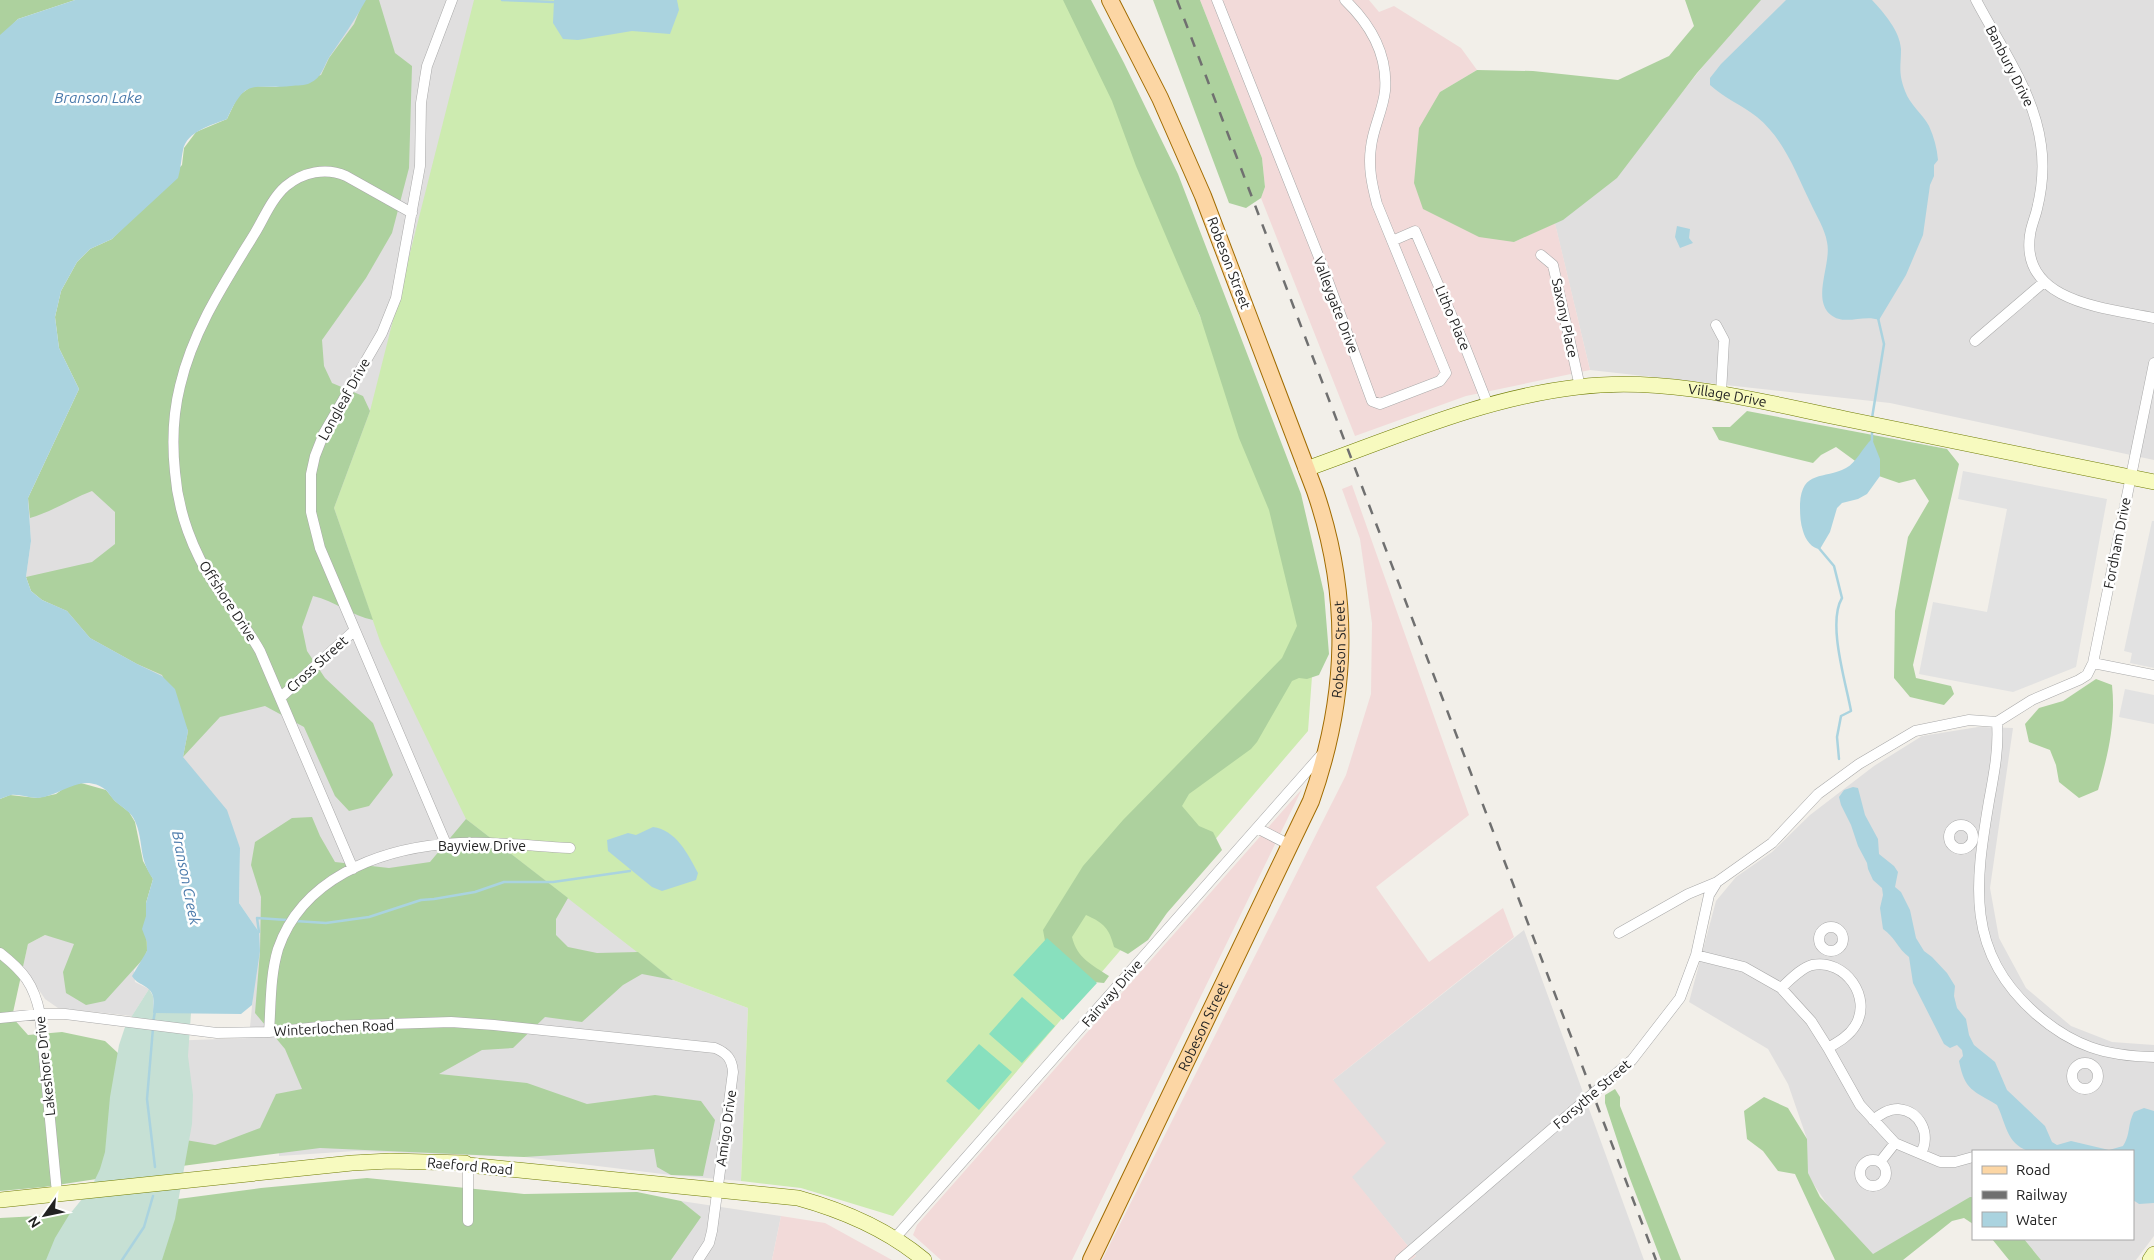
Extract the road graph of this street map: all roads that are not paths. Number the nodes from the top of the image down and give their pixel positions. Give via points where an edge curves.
1 (452, 0) edge
2 (1110, 0) edge
3 (1217, 0) edge
4 (1345, 0) edge
5 (1976, 0) edge
6 (412, 213) junction
7 (1392, 241) junction
8 (1541, 255) dead end
9 (2044, 282) junction
10 (2154, 318) edge
11 (1716, 325) dead end
12 (1975, 341) dead end
13 (2154, 363) edge
14 (1580, 387) junction
15 (1721, 393) junction
16 (1488, 405) junction
17 (1306, 469) junction
18 (2130, 478) junction
19 (2154, 482) edge
20 (355, 630) junction
21 (2093, 663) junction
22 (2154, 675) edge
23 (280, 698) junction
24 (1997, 722) junction
25 (1328, 748) junction
26 (1257, 828) junction
27 (446, 844) junction
28 (1290, 845) junction
29 (570, 848) dead end
30 (353, 869) junction
31 (1717, 882) junction
32 (1619, 934) dead end
33 (1828, 951) dead end
34 (0, 953) edge
35 (1696, 955) junction
36 (1826, 965) junction
37 (1782, 988) junction
38 (40, 1014) junction
39 (0, 1018) edge
40 (270, 1032) junction
41 (668, 1044) joint
42 (1828, 1048) junction
43 (2093, 1050) junction
44 (2154, 1057) edge
45 (2089, 1064) dead end
46 (1873, 1120) junction
47 (1895, 1143) junction
48 (1921, 1153) junction
49 (1972, 1157) edge
50 (1880, 1162) dead end
51 (468, 1165) junction
52 (718, 1190) junction
53 (57, 1193) junction
54 (0, 1200) edge
55 (468, 1221) dead end
56 (895, 1238) junction
57 (2154, 1254) edge
58 (1405, 1258) edge
59 (698, 1260) edge
60 (924, 1260) edge
61 (1091, 1260) edge
62 (2150, 1260) edge

1 - 6 street, Longleaf Drive via 426,72 421,103 420,166
2 - 17 main road, Robeson Street via 1160,98 1203,196
3 - 7 street, Valleygate Drive via 1372,401 1380,404 1440,381 1446,373
4 - 7 street, Valleygate Drive via 1370,29 1384,69 1384,93 1371,147 1370,180
5 - 9 street, Banbury Drive via 2025,90 2038,126 2042,173 2029,246 2034,267
6 - 20 street, Longleaf Drive via 390,316 324,433 311,474 314,530
6 - 23 street, Offshore Drive via 334,172 310,173 288,185 275,199 206,316 180,386 173,448 177,491 187,528 214,584 251,634
7 - 16 street, Litho Place via 1415,231
8 - 14 street, Saxony Place via 1553,265
9 - 10 street, Banbury Drive via 2072,300
9 - 12 street
11 - 15 street via 1724,340
13 - 18 street, Fordham Drive
14 - 15 main road, Village Drive via 1642,384
14 - 16 main road, Village Drive
15 - 18 main road, Village Drive
16 - 17 main road, Village Drive
17 - 25 main road, Robeson Street via 1329,539 1340,613 1340,675
18 - 19 main road, Village Drive
18 - 21 street, Fordham Drive
20 - 23 street, Cross Street
20 - 27 street, Longleaf Drive
21 - 22 street
21 - 24 street via 2087,675 2079,680 2032,700
23 - 30 street, Offshore Drive
24 - 31 street via 1969,720 1915,731 1859,764 1818,794 1772,843
24 - 43 street via 1999,745 1978,840 1979,912 1992,958 2019,999 2065,1036
25 - 26 street, Fairway Drive
25 - 28 main road, Robeson Street via 1311,801
26 - 28 street
26 - 56 street, Fairway Drive
27 - 29 street, Bayview Drive
27 - 30 street, Bayview Drive via 396,853
28 - 61 main road, Robeson Street
30 - 40 street, Bayview Drive via 311,895 286,931 272,978
31 - 32 street via 1688,894
31 - 35 street, Forsythe Street via 1709,895
33 - 36 street
34 - 38 street, Lakeshore Drive via 31,984
35 - 37 street via 1744,967
35 - 58 street, Forsythe Street via 1680,998 1632,1060
36 - 37 street via 1810,966
36 - 42 street via 1844,972 1854,982 1861,1013 1855,1027
37 - 42 street via 1798,1004
38 - 39 street, Winterlochen Road
38 - 40 street, Winterlochen Road via 65,1014 216,1033
38 - 53 street, Lakeshore Drive
40 - 41 street, Winterlochen Road via 329,1026 451,1022
41 - 52 street, Amigo Drive via 715,1048 731,1060 733,1072
42 - 46 street via 1860,1105
43 - 44 street via 2131,1057
43 - 45 street
46 - 47 street
46 - 48 street via 1886,1111 1898,1109 1913,1116 1924,1127 1927,1137
47 - 48 street
47 - 50 street
48 - 49 street via 1940,1162
51 - 52 main road, Raeford Road
51 - 53 main road, Raeford Road via 434,1161 352,1163
51 - 55 street
52 - 56 main road, Raeford Road via 798,1198 852,1216
52 - 59 street, Amigo Drive via 711,1237
53 - 54 main road, Raeford Road
56 - 60 main road, Raeford Road
57 - 62 main road

